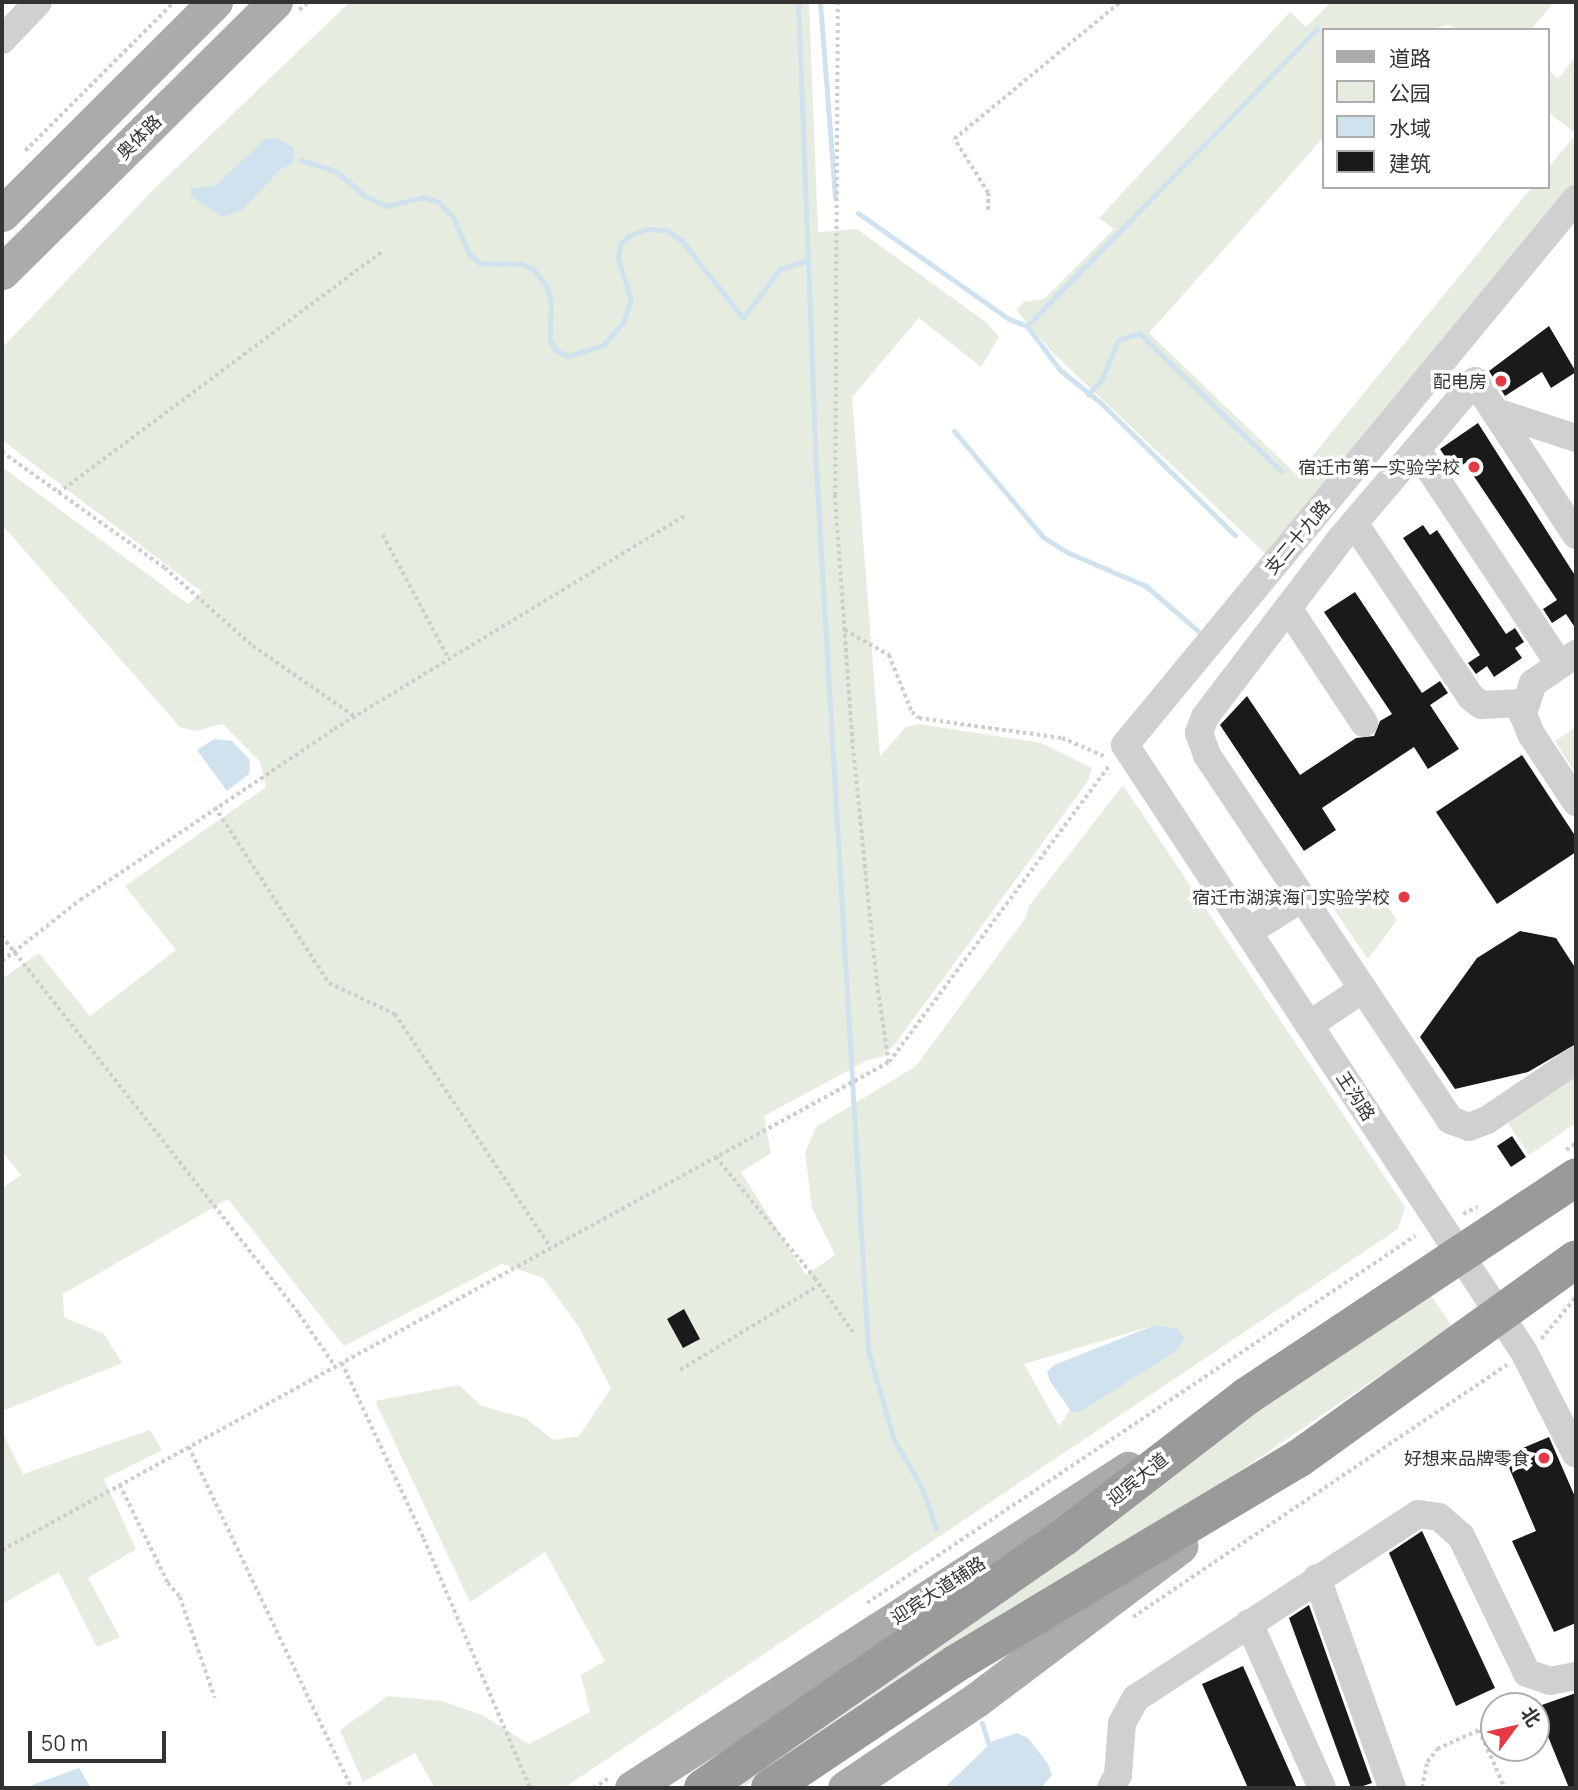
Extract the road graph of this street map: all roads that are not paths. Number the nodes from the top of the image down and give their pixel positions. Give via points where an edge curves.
1 (38, 2) edge
2 (215, 2) edge
3 (275, 2) edge
4 (2, 40) edge
5 (1576, 199) edge
6 (2, 214) edge
7 (2, 272) edge
8 (1496, 412) junction
9 (1576, 438) edge
10 (1417, 450) junction
11 (1354, 523) junction
12 (1576, 535) edge
13 (1288, 608) junction
14 (1568, 660) edge
15 (1524, 703) junction
16 (1364, 723) dead end
17 (1119, 752) joint
18 (1576, 802) edge
19 (1302, 898) junction
20 (1248, 932) junction
21 (1363, 989) junction
22 (1309, 1025) junction
23 (1576, 1060) edge
24 (1576, 1177) edge
25 (1459, 1254) junction
26 (1576, 1259) edge
27 (1500, 1316) junction
28 (1247, 1396) junction
29 (1576, 1454) edge
30 (1298, 1459) junction
31 (1317, 1578) junction
32 (1249, 1623) junction
33 (1576, 1676) edge
34 (1115, 1776) edge
35 (624, 1781) edge
36 (703, 1788) edge
37 (770, 1788) edge
38 (845, 1788) edge
39 (1138, 1788) edge
40 (1322, 1788) edge
41 (1392, 1788) edge

1 - 4 street
2 - 6 main road
3 - 7 main road, 奥体路
5 - 17 street, 支二十九路
8 - 9 street
8 - 10 street via 1475,380
8 - 12 street
10 - 11 street
10 - 14 street
11 - 13 street
11 - 15 street via 1471,698 1481,705
13 - 16 street
13 - 19 street via 1205,717 1199,733 1207,755
14 - 15 street via 1533,684
15 - 18 street via 1531,734
17 - 20 street, 王沟路
19 - 20 street
19 - 21 street
20 - 22 street, 王沟路
21 - 22 street
21 - 23 street via 1443,1093 1450,1121 1469,1127 1487,1120
22 - 25 street, 王沟路
24 - 25 highway, 迎宾大道
25 - 27 street, 王沟路
25 - 28 highway, 迎宾大道
26 - 27 highway
27 - 29 street, 王沟路 via 1524,1352
27 - 30 highway
28 - 35 main road, 迎宾大道辅路
28 - 36 highway, 迎宾大道 via 1053,1545
30 - 37 highway via 955,1664
30 - 38 main road via 976,1700
31 - 32 street
31 - 33 street via 1407,1519 1418,1514 1439,1517 1461,1536 1527,1673 1550,1681
31 - 41 street
32 - 34 street via 1136,1698 1122,1723
32 - 40 street
34 - 39 street

